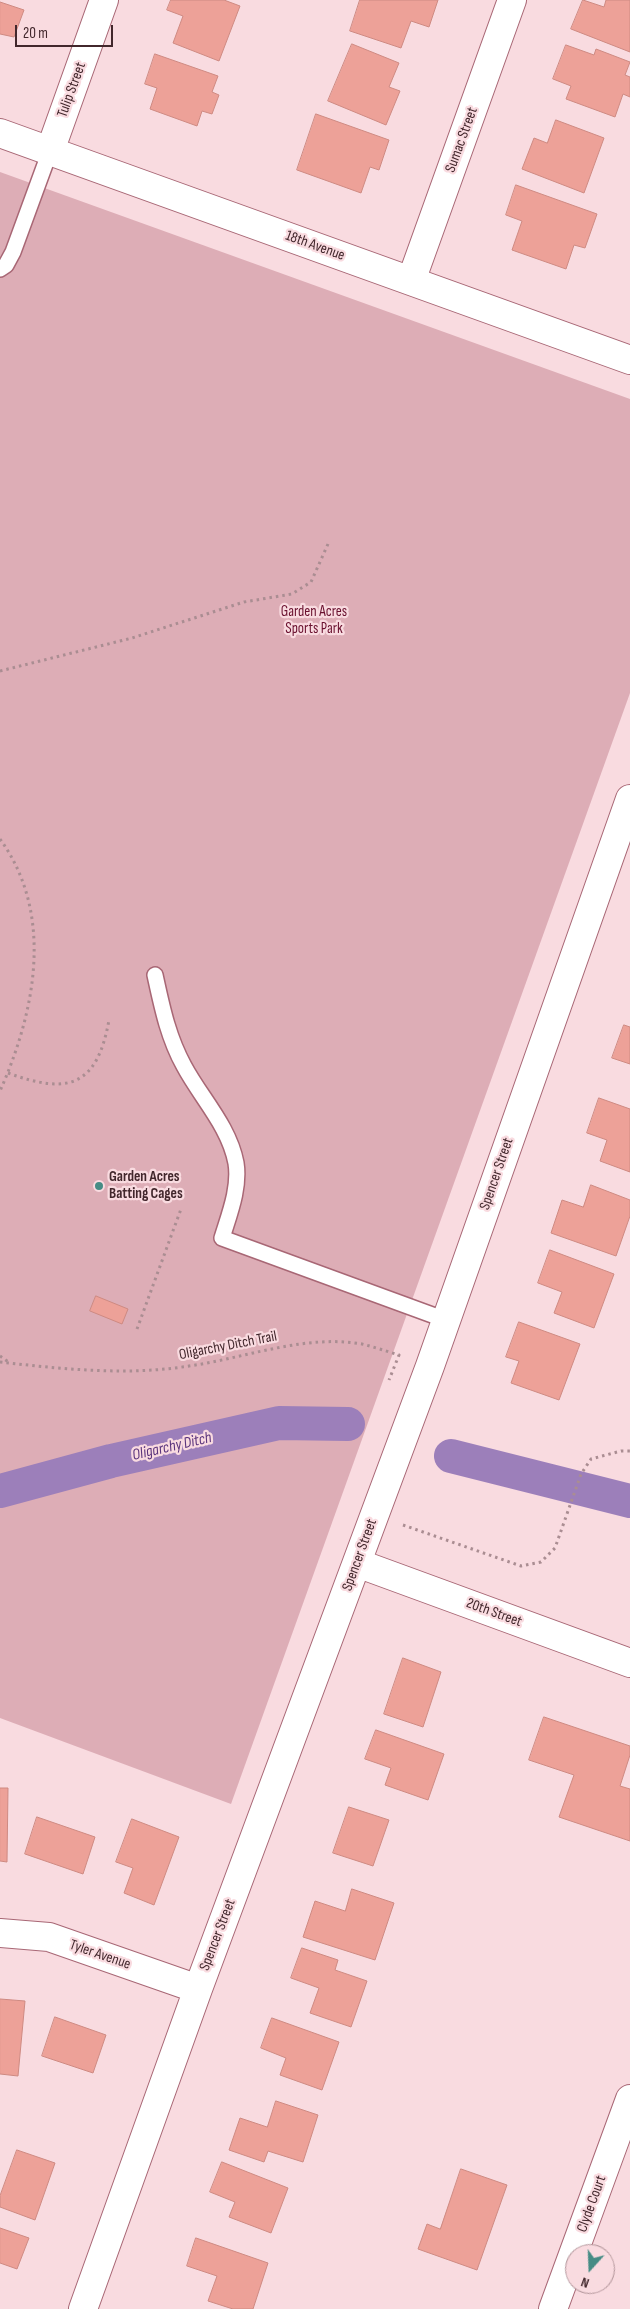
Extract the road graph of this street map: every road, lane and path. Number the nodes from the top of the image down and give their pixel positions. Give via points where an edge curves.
1 (104, 0) edge
2 (512, 0) edge
3 (0, 133) edge
4 (50, 151) junction
5 (0, 269) edge
6 (412, 281) junction
7 (630, 360) edge
8 (328, 544) dead end
9 (0, 671) edge
10 (630, 799) edge
11 (0, 839) edge
12 (155, 975) dead end
13 (109, 1020) dead end
14 (8, 1073) junction
15 (0, 1091) edge
16 (180, 1209) dead end
17 (446, 1320) junction
18 (137, 1329) dead end
19 (0, 1356) edge
20 (0, 1362) edge
21 (10, 1363) junction
22 (388, 1382) dead end
23 (630, 1451) edge
24 (374, 1514) junction
25 (357, 1563) junction
26 (630, 1663) edge
27 (0, 1933) edge
28 (198, 1989) junction
29 (630, 2099) edge
30 (83, 2309) edge
31 (553, 2309) edge

1 - 4 street, Tulip Street
2 - 6 street, Sumac Street
3 - 4 street, 18th Avenue
4 - 5 lane via 13,252
4 - 6 street, 18th Avenue
6 - 7 street, 18th Avenue
8 - 9 path via 311,582 292,594 244,602 132,638
10 - 17 street, Spencer Street
11 - 14 path via 18,869 28,897 35,950 26,1016
12 - 17 lane via 172,1044 216,1115 230,1142 236,1164 236,1183 222,1238
13 - 14 path via 98,1060 87,1074 73,1082 43,1084
14 - 15 path
16 - 18 path
17 - 24 street, Spencer Street
19 - 21 path
20 - 21 path, Oligarchy Ditch Trail
21 - 22 path, Oligarchy Ditch Trail via 80,1370 157,1369 190,1366 302,1344 361,1344 398,1354
23 - 24 path via 591,1459 581,1474 555,1548 541,1562 521,1566
24 - 25 street, Spencer Street
25 - 26 street, 20th Street
25 - 28 street, Spencer Street
27 - 28 street, Tyler Avenue via 49,1937
28 - 30 street, Spencer Street
29 - 31 street, Clyde Court

